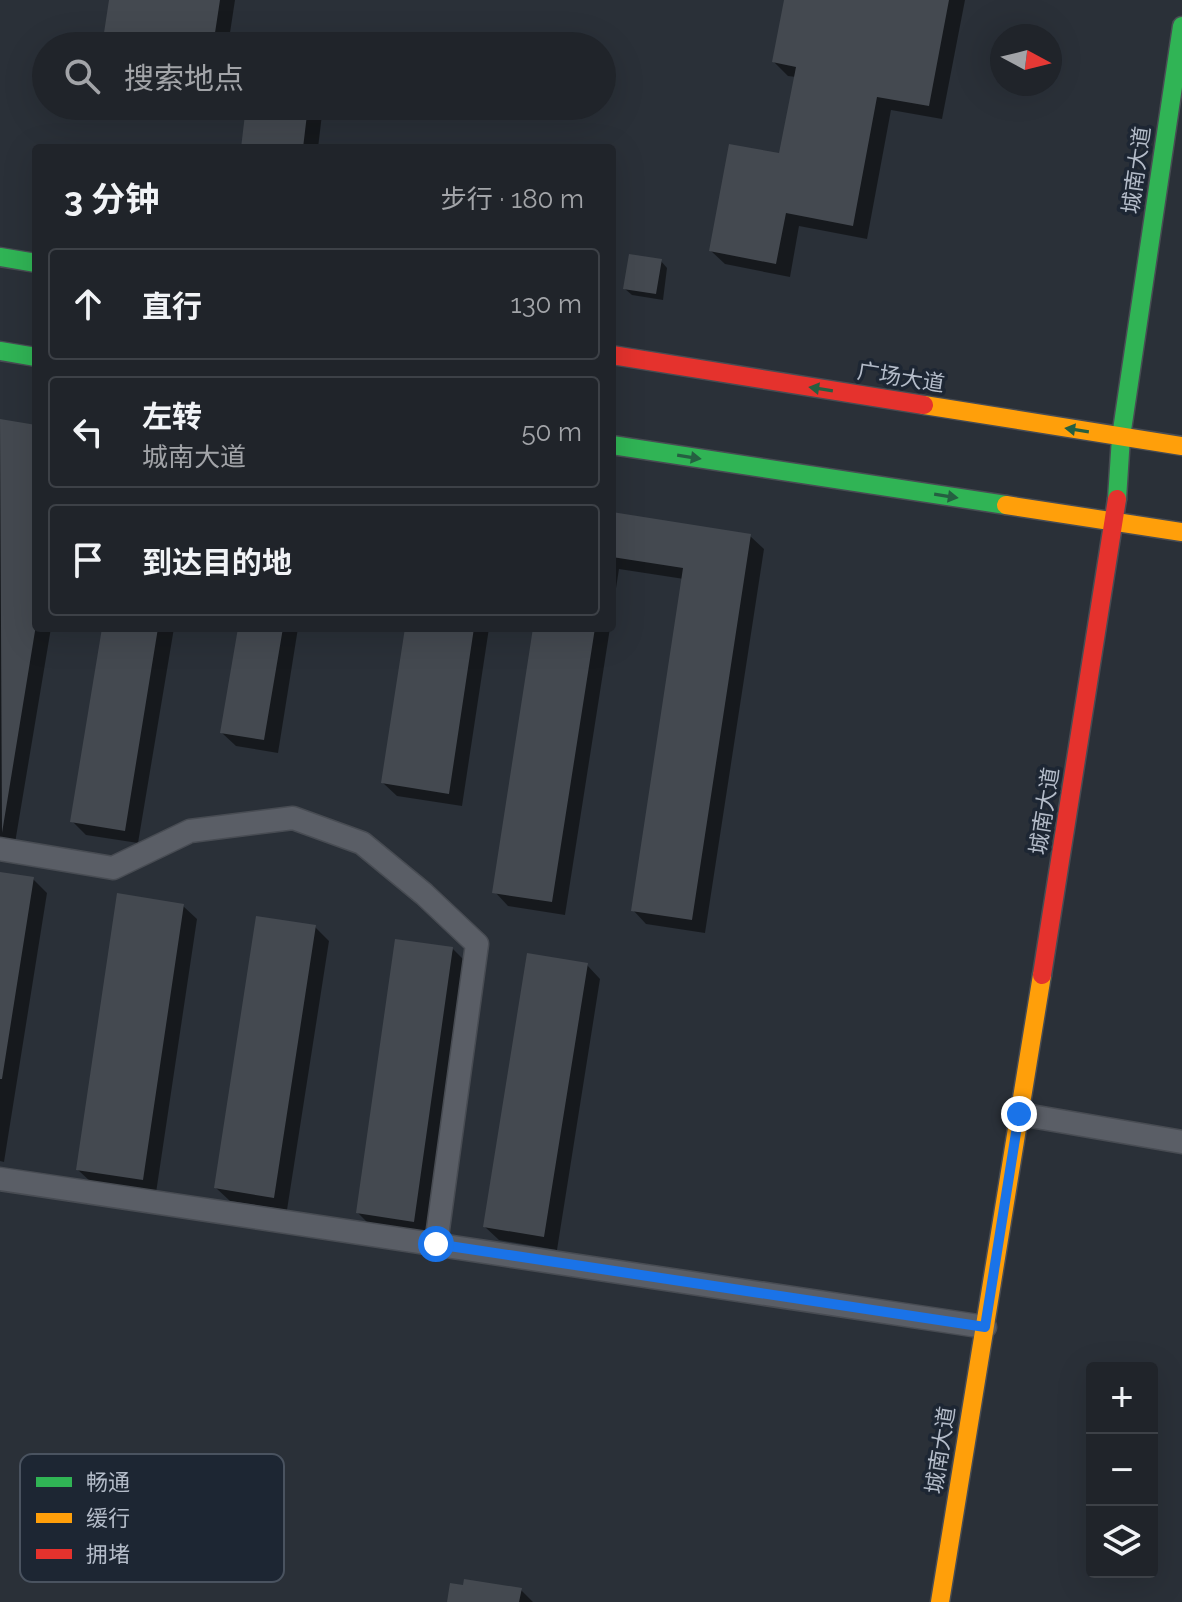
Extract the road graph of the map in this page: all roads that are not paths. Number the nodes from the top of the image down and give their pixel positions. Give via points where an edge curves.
1 (1182, 26) edge
2 (0, 257) edge
3 (32, 262) edge
4 (0, 351) edge
5 (32, 356) edge
6 (616, 356) edge
7 (1121, 437) junction
8 (616, 446) edge
9 (1182, 446) edge
10 (1115, 522) junction
11 (1182, 532) edge
12 (0, 849) edge
13 (1019, 1114) junction
14 (1182, 1142) edge
15 (0, 1179) edge
16 (436, 1244) junction
17 (985, 1327) junction
18 (940, 1602) edge

1 - 7 street, 城南大道
2 - 3 street
4 - 5 street
7 -> 6 street, 广场大道
7 - 9 street, 广场大道
7 - 10 street, 城南大道
8 -> 10 street
10 - 11 street
10 - 13 street, 城南大道
12 - 16 street via 113,868 190,831 293,818 362,843 424,894 477,944
13 - 14 street
13 - 17 street, 城南大道
15 - 16 street
16 - 17 street
17 - 18 street, 城南大道

